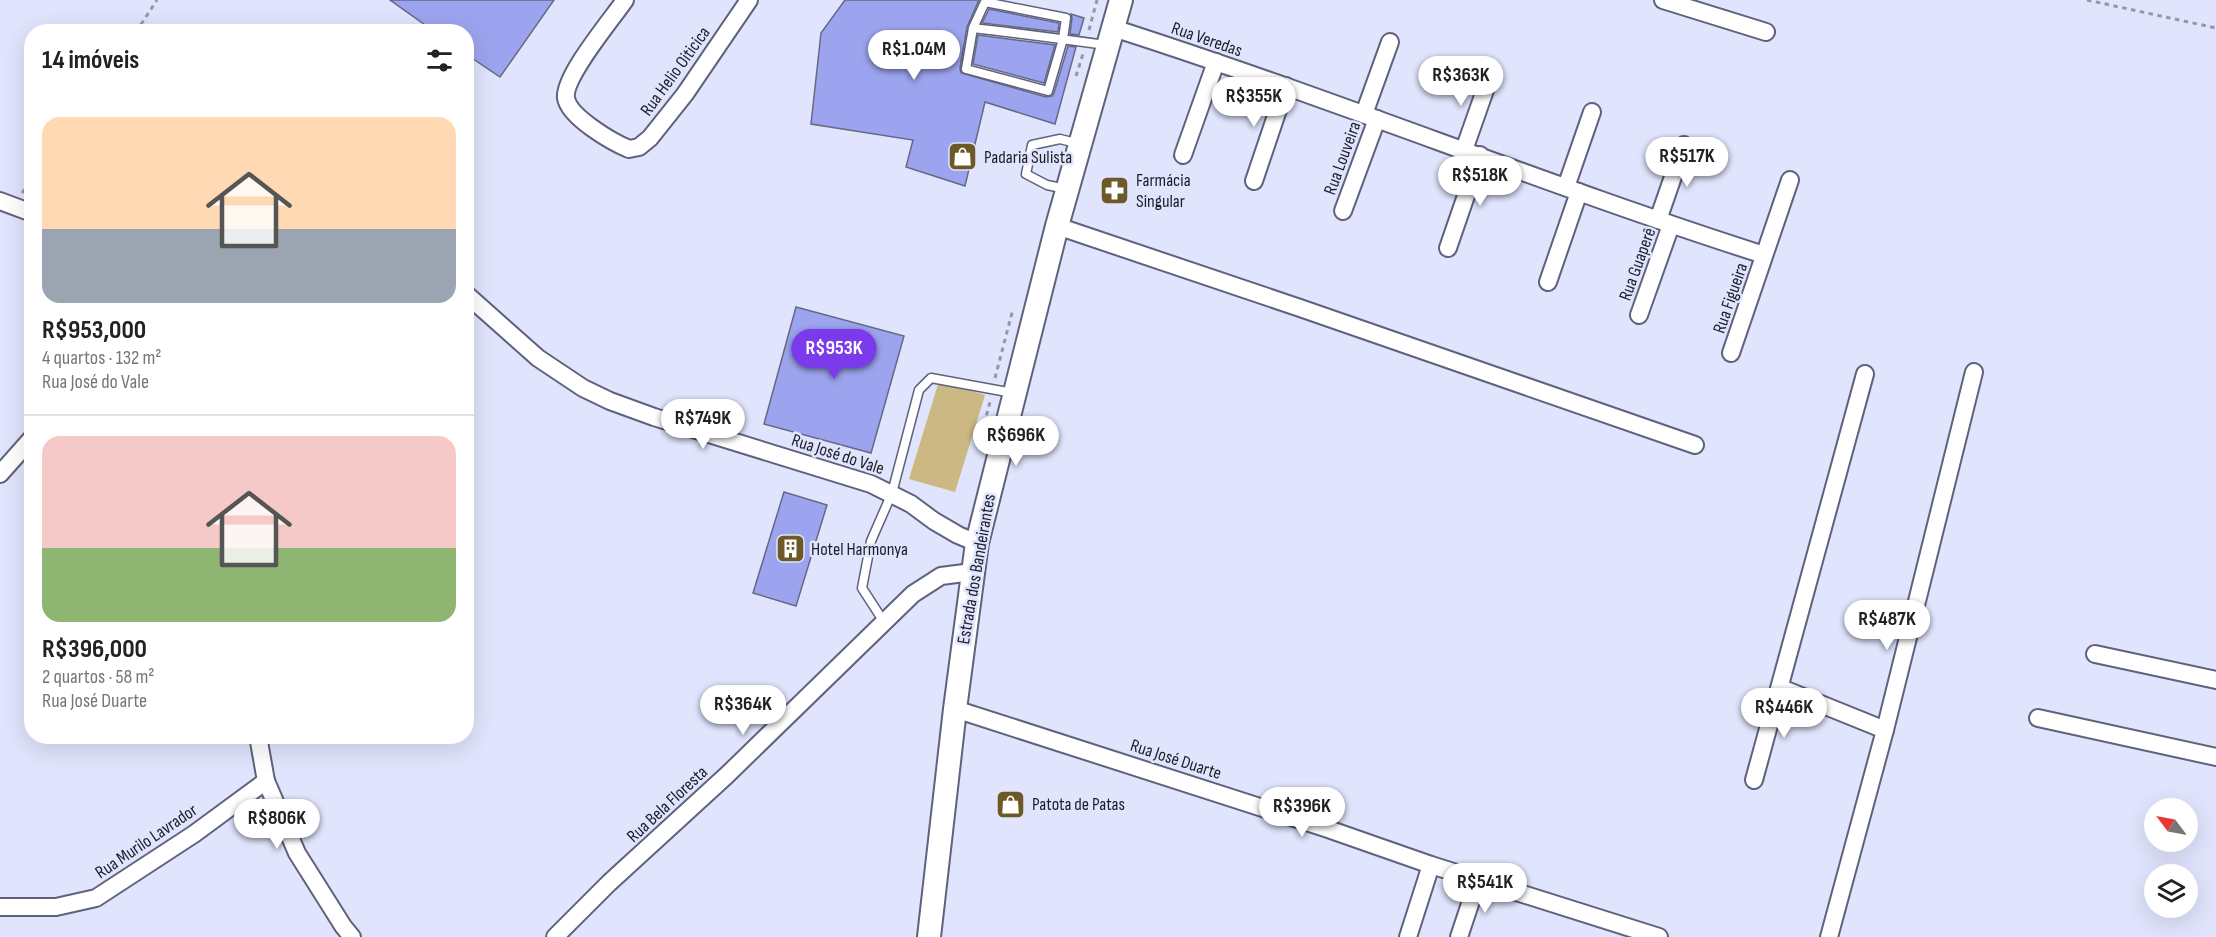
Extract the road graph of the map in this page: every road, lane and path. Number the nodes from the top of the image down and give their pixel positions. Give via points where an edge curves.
1 (157, 0) edge
2 (625, 0) edge
3 (749, 0) edge
4 (1121, 0) edge
5 (1663, 0) edge
6 (2087, 0) edge
7 (141, 24) edge
8 (973, 28) junction
9 (2216, 28) edge
10 (1766, 32) dead end
11 (1111, 36) junction
12 (1063, 39) junction
13 (1390, 42) dead end
14 (1216, 62) junction
15 (1490, 76) dead end
16 (1286, 86) junction
17 (1592, 112) dead end
18 (1370, 116) junction
19 (1080, 144) junction
20 (1684, 145) dead end
21 (1464, 150) junction
22 (1183, 155) dead end
23 (1480, 155) junction
24 (1790, 180) dead end
25 (1254, 181) dead end
26 (1067, 189) junction
27 (1573, 190) junction
28 (0, 201) edge
29 (24, 210) edge
30 (1343, 211) dead end
31 (1664, 223) junction
32 (1057, 226) junction
33 (1448, 248) dead end
34 (1764, 255) junction
35 (1548, 282) dead end
36 (474, 301) edge
37 (1639, 315) dead end
38 (1731, 353) dead end
39 (1974, 372) dead end
40 (1865, 374) dead end
41 (1013, 393) junction
42 (1695, 445) dead end
43 (24, 447) edge
44 (0, 474) edge
45 (892, 492) junction
46 (977, 543) junction
47 (972, 572) junction
48 (884, 622) junction
49 (2095, 654) dead end
50 (2216, 680) edge
51 (1781, 688) junction
52 (955, 709) junction
53 (2038, 718) dead end
54 (1885, 730) junction
55 (259, 744) edge
56 (2216, 757) edge
57 (1754, 780) dead end
58 (266, 781) junction
59 (1431, 865) junction
60 (1478, 880) junction
61 (0, 907) edge
62 (352, 937) edge
63 (555, 937) edge
64 (929, 937) edge
65 (1408, 937) edge
66 (1459, 937) edge
67 (1659, 937) edge
68 (1829, 937) edge

1 - 7 path
2 - 3 street, Rua Helio Oiticica via 575,70 566,97 576,114 629,149 650,138
4 - 11 main road, Estrada dos Bandeirantes
5 - 10 street
6 - 9 path
8 - 12 lane
8 - 12 lane via 985,2 1066,18
8 - 12 lane via 966,69 1048,91
11 - 12 lane
11 - 14 street, Rua Veredas
11 - 19 main road, Estrada dos Bandeirantes
13 - 18 street, Rua Louveira
14 - 16 street, Rua Veredas
14 - 22 street
15 - 21 street
16 - 18 street, Rua Veredas
16 - 25 street
17 - 27 street
18 - 21 street, Rua Veredas
18 - 30 street, Rua Louveira
19 - 26 main road, Estrada dos Bandeirantes
19 - 26 lane via 1060,139 1032,145 1026,174 1047,185
20 - 31 street, Rua Guaperê
21 - 23 street, Rua Veredas
23 - 27 street, Rua Veredas
23 - 33 street
24 - 34 street, Rua Figueira
26 - 32 main road, Estrada dos Bandeirantes
27 - 31 street, Rua Veredas
27 - 35 street
28 - 29 street
31 - 34 street, Rua Veredas
31 - 37 street, Rua Guaperê
32 - 41 main road, Estrada dos Bandeirantes
32 - 42 street
34 - 38 street, Rua Figueira
36 - 45 street, Rua José do Vale via 538,358 610,401
39 - 54 street
40 - 51 street
41 - 45 lane via 931,378 919,390
41 - 46 main road, Estrada dos Bandeirantes
43 - 44 street
45 - 46 street, Rua José do Vale
45 - 48 lane via 871,540 862,588
46 - 47 main road, Estrada dos Bandeirantes
47 - 48 street, Rua Bela Floresta via 935,579
47 - 52 main road, Estrada dos Bandeirantes
48 - 63 street, Rua Bela Floresta
49 - 50 street
51 - 54 street
51 - 57 street
52 - 59 street, Rua José Duarte
52 - 64 main road, Estrada dos Bandeirantes
53 - 56 street
54 - 68 street
55 - 58 street
58 - 61 street, Rua Murilo Lavrador via 96,898 56,907
58 - 62 street via 297,853
59 - 60 street, Rua José Duarte
59 - 65 street
60 - 66 street
60 - 67 street, Rua José Duarte

